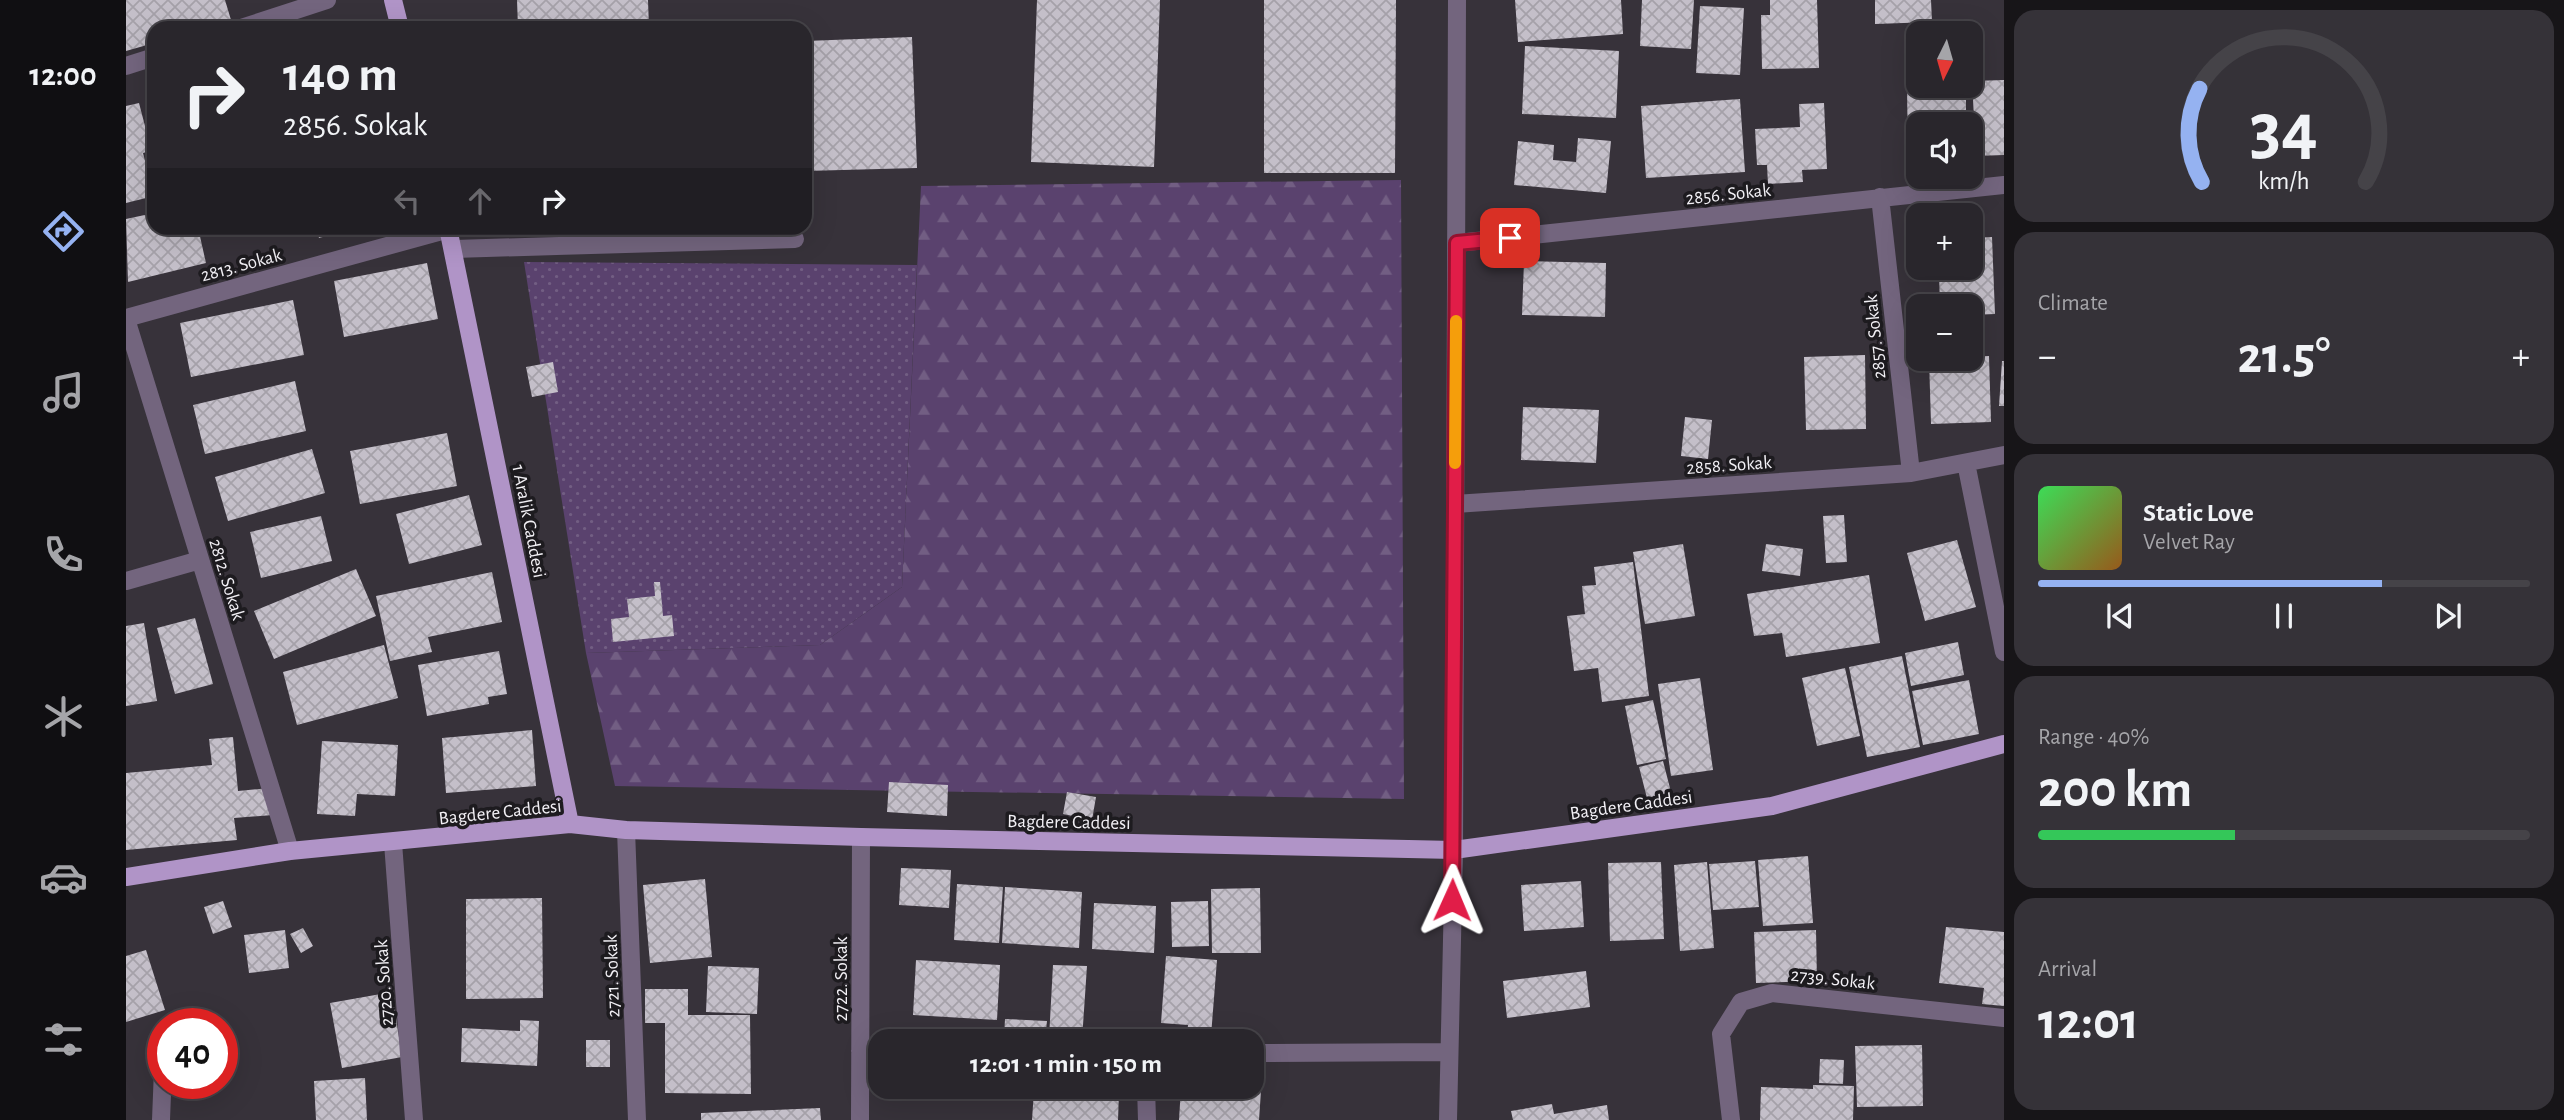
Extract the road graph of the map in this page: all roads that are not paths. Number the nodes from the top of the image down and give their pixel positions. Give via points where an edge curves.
1 (327, 0) edge
2 (393, 0) edge
3 (1457, 0) edge
4 (262, 21) edge
5 (398, 21) edge
6 (147, 59) edge
7 (126, 66) edge
8 (2004, 185) edge
9 (1880, 197) junction
10 (423, 235) edge
11 (450, 235) edge
12 (795, 239) dead end
13 (1457, 243) junction
14 (454, 249) junction
15 (126, 318) edge
16 (2004, 455) edge
17 (1966, 463) junction
18 (1911, 473) junction
19 (1455, 504) junction
20 (201, 560) junction
21 (126, 581) edge
22 (2004, 652) edge
23 (2004, 744) edge
24 (570, 824) junction
25 (626, 830) junction
26 (862, 837) junction
27 (393, 843) junction
28 (1454, 850) junction
29 (290, 851) junction
30 (126, 877) edge
31 (2004, 1018) edge
32 (860, 1051) junction
33 (868, 1051) edge
34 (1449, 1052) junction
35 (1264, 1053) edge
36 (162, 1099) edge
37 (1146, 1099) edge
38 (161, 1120) edge
39 (414, 1120) edge
40 (637, 1120) edge
41 (860, 1120) edge
42 (1147, 1120) edge
43 (1448, 1120) edge
44 (1731, 1120) edge

1 - 4 street
2 - 5 main road
3 - 13 street
6 - 7 street
8 - 9 street, 2856. Sokak
9 - 13 street, 2856. Sokak
9 - 18 street, 2857. Sokak
10 - 15 street, 2813. Sokak
11 - 14 main road, 1 Aralik Caddesi
12 - 14 street
13 - 19 street
14 - 24 main road, 1 Aralik Caddesi
15 - 20 street, 2812. Sokak
16 - 17 street, 2858. Sokak
17 - 18 street, 2858. Sokak
17 - 22 street
18 - 19 street, 2858. Sokak
19 - 28 street
20 - 21 street
20 - 29 street, 2812. Sokak
23 - 28 main road, Bagdere Caddesi via 1772,806
24 - 25 main road, Bagdere Caddesi
24 - 27 main road, Bagdere Caddesi
25 - 26 main road, Bagdere Caddesi
25 - 40 street, 2721. Sokak
26 - 28 main road, Bagdere Caddesi
26 - 32 street, 2722. Sokak
27 - 29 main road, Bagdere Caddesi
27 - 39 street, 2720. Sokak
28 - 34 street
29 - 30 main road, Bagdere Caddesi
31 - 44 street, 2739. Sokak via 1772,993 1741,1002 1721,1034
32 - 33 street
32 - 41 street, 2722. Sokak
34 - 35 street
34 - 43 street
36 - 38 street
37 - 42 street

